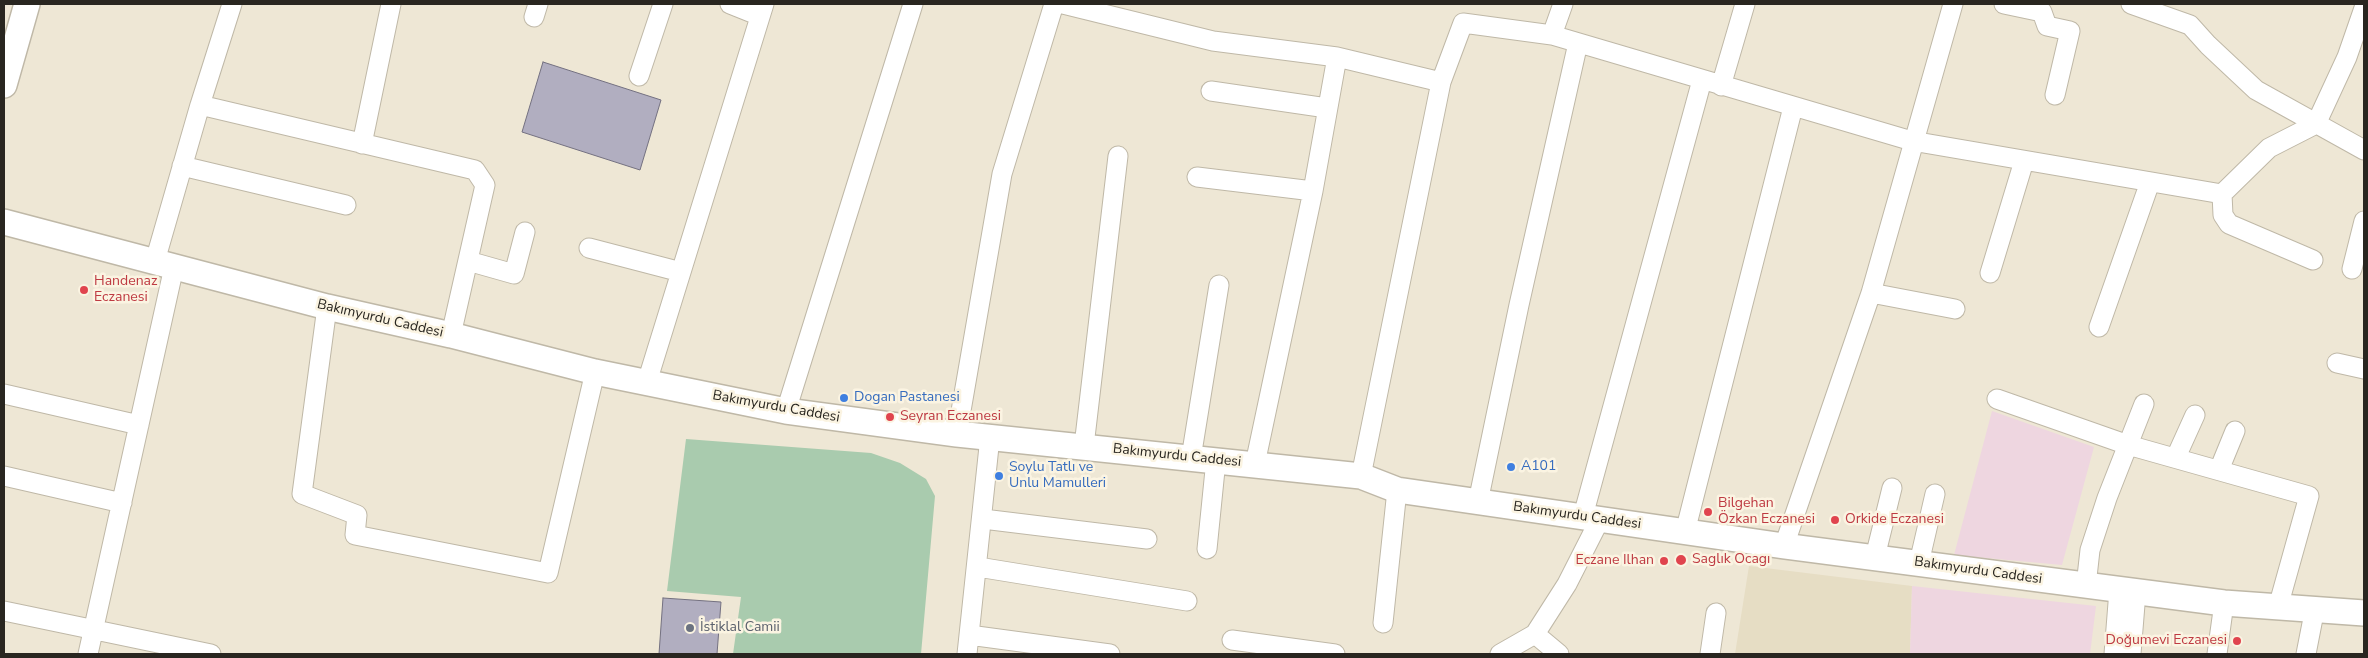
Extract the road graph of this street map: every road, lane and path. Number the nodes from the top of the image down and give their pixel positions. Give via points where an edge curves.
1 (27, 4) edge
2 (232, 4) edge
3 (391, 4) edge
4 (663, 4) edge
5 (730, 4) edge
6 (913, 4) edge
7 (1054, 4) edge
8 (1063, 4) edge
9 (1563, 4) edge
10 (1745, 4) edge
11 (1952, 4) edge
12 (2004, 4) edge
13 (2131, 4) edge
14 (2364, 8) edge
15 (762, 10) edge
16 (1552, 35) junction
17 (1578, 43) junction
18 (1337, 57) junction
19 (639, 76) dead end
20 (1702, 80) junction
21 (1441, 82) junction
22 (4, 85) edge
23 (1721, 86) junction
24 (1211, 91) dead end
25 (2055, 95) dead end
26 (200, 105) junction
27 (1327, 108) junction
28 (1794, 108) junction
29 (2316, 124) junction
30 (1912, 141) junction
31 (362, 144) junction
32 (2364, 150) edge
33 (1118, 156) dead end
34 (2024, 161) junction
35 (182, 166) junction
36 (1197, 177) dead end
37 (2150, 182) junction
38 (1312, 191) junction
39 (2222, 194) junction
40 (346, 205) dead end
41 (4, 222) edge
42 (2364, 222) edge
43 (525, 232) dead end
44 (589, 248) dead end
45 (2313, 260) dead end
46 (468, 261) junction
47 (164, 264) junction
48 (2352, 269) dead end
49 (681, 272) junction
50 (1990, 273) dead end
51 (1220, 285) dead end
52 (1871, 293) junction
53 (328, 307) junction
54 (1955, 308) dead end
55 (2099, 326) dead end
56 (451, 335) junction
57 (2337, 364) dead end
58 (2364, 369) edge
59 (595, 372) junction
60 (647, 382) junction
61 (4, 394) edge
62 (1997, 399) dead end
63 (2144, 404) dead end
64 (786, 411) junction
65 (2195, 416) dead end
66 (139, 424) junction
67 (2235, 431) dead end
68 (957, 434) junction
69 (990, 437) junction
70 (2128, 445) junction
71 (1084, 446) junction
72 (2176, 457) junction
73 (1191, 458) junction
74 (1216, 460) junction
75 (1256, 464) junction
76 (2219, 470) junction
77 (4, 476) edge
78 (1362, 476) junction
79 (1892, 488) dead end
80 (1397, 490) junction
81 (1935, 494) dead end
82 (1478, 502) junction
83 (122, 503) junction
84 (1591, 517) junction
85 (983, 518) junction
86 (1685, 532) junction
87 (1147, 539) dead end
88 (1784, 546) junction
89 (1207, 549) dead end
90 (1875, 557) junction
91 (1919, 563) junction
92 (978, 567) junction
93 (2086, 586) junction
94 (2127, 591) junction
95 (1187, 601) dead end
96 (2224, 603) junction
97 (2278, 607) junction
98 (2315, 608) junction
99 (4, 611) edge
100 (1716, 613) dead end
101 (2364, 613) edge
102 (1384, 623) dead end
103 (94, 631) junction
104 (1535, 634) junction
105 (969, 635) junction
106 (1232, 640) dead end
107 (88, 654) edge
108 (212, 654) edge
109 (967, 654) edge
110 (1110, 654) edge
111 (1335, 654) edge
112 (1500, 654) edge
113 (1560, 654) edge
114 (1710, 654) edge
115 (2114, 654) edge
116 (2132, 654) edge
117 (2217, 654) edge
118 (2306, 654) edge

1 - 22 main road
2 - 26 street
3 - 31 street
4 - 19 street
5 - 15 street
6 - 64 street
7 - 68 street via 1002,174
8 - 18 street via 1213,41
9 - 16 street
10 - 23 street
11 - 30 street
12 - 25 street via 2042,12 2047,26 2070,31
13 - 29 street via 2190,25 2256,90
14 - 29 street via 2347,57
15 - 49 street
16 - 17 street
16 - 21 street via 1463,23
17 - 20 street
17 - 82 street
18 - 21 street
18 - 27 street
20 - 23 street
20 - 84 street
21 - 78 street
23 - 28 street
24 - 27 street
26 - 31 street
26 - 35 street
27 - 38 street
28 - 30 street
28 - 86 street
29 - 32 street
29 - 39 street via 2269,148
30 - 34 street
30 - 52 street
31 - 46 street via 475,170 485,185
33 - 71 street
34 - 37 street
34 - 50 street
35 - 40 street
35 - 47 street
36 - 38 street
37 - 39 street
37 - 55 street
38 - 75 street
39 - 45 street via 2223,215 2229,224
41 - 47 main road, Bakımyurdu Caddesi
42 - 48 street
43 - 46 street via 514,274
44 - 49 street
46 - 56 street
47 - 53 main road, Bakımyurdu Caddesi
47 - 66 street
49 - 60 street
51 - 73 street
52 - 54 street
52 - 88 street
53 - 56 main road, Bakımyurdu Caddesi
53 - 59 street via 302,494 357,515 355,535 548,572
56 - 59 main road, Bakımyurdu Caddesi
57 - 58 street
59 - 60 main road, Bakımyurdu Caddesi
60 - 64 main road, Bakımyurdu Caddesi
61 - 66 street
62 - 70 street
63 - 70 street
64 - 68 main road, Bakımyurdu Caddesi
65 - 72 street
66 - 83 street
67 - 76 street
68 - 69 main road, Bakımyurdu Caddesi
69 - 71 main road, Bakımyurdu Caddesi
69 - 85 street
70 - 72 street
70 - 93 street via 2090,550
71 - 73 main road, Bakımyurdu Caddesi
72 - 76 street
73 - 74 main road, Bakımyurdu Caddesi
74 - 75 main road, Bakımyurdu Caddesi
74 - 89 street
75 - 78 main road, Bakımyurdu Caddesi
76 - 97 street via 2309,496
77 - 83 street
78 - 80 main road, Bakımyurdu Caddesi
79 - 90 street
80 - 82 main road, Bakımyurdu Caddesi
80 - 102 street
81 - 91 street
82 - 84 main road, Bakımyurdu Caddesi
83 - 103 street
84 - 86 main road, Bakımyurdu Caddesi
84 - 104 street via 1567,584
85 - 87 street
85 - 92 street
86 - 88 main road, Bakımyurdu Caddesi
88 - 90 main road, Bakımyurdu Caddesi
90 - 91 main road, Bakımyurdu Caddesi
91 - 93 main road, Bakımyurdu Caddesi
92 - 95 street
92 - 105 street
93 - 94 main road, Bakımyurdu Caddesi
94 - 96 main road, Bakımyurdu Caddesi
94 - 115 street
94 - 116 street
96 - 97 main road, Bakımyurdu Caddesi
96 - 117 street
97 - 98 main road, Bakımyurdu Caddesi
98 - 101 main road, Bakımyurdu Caddesi
98 - 118 street
99 - 103 street
100 - 114 street
103 - 107 street
103 - 108 street
104 - 112 street
104 - 113 street
105 - 109 street
105 - 110 street
106 - 111 street

